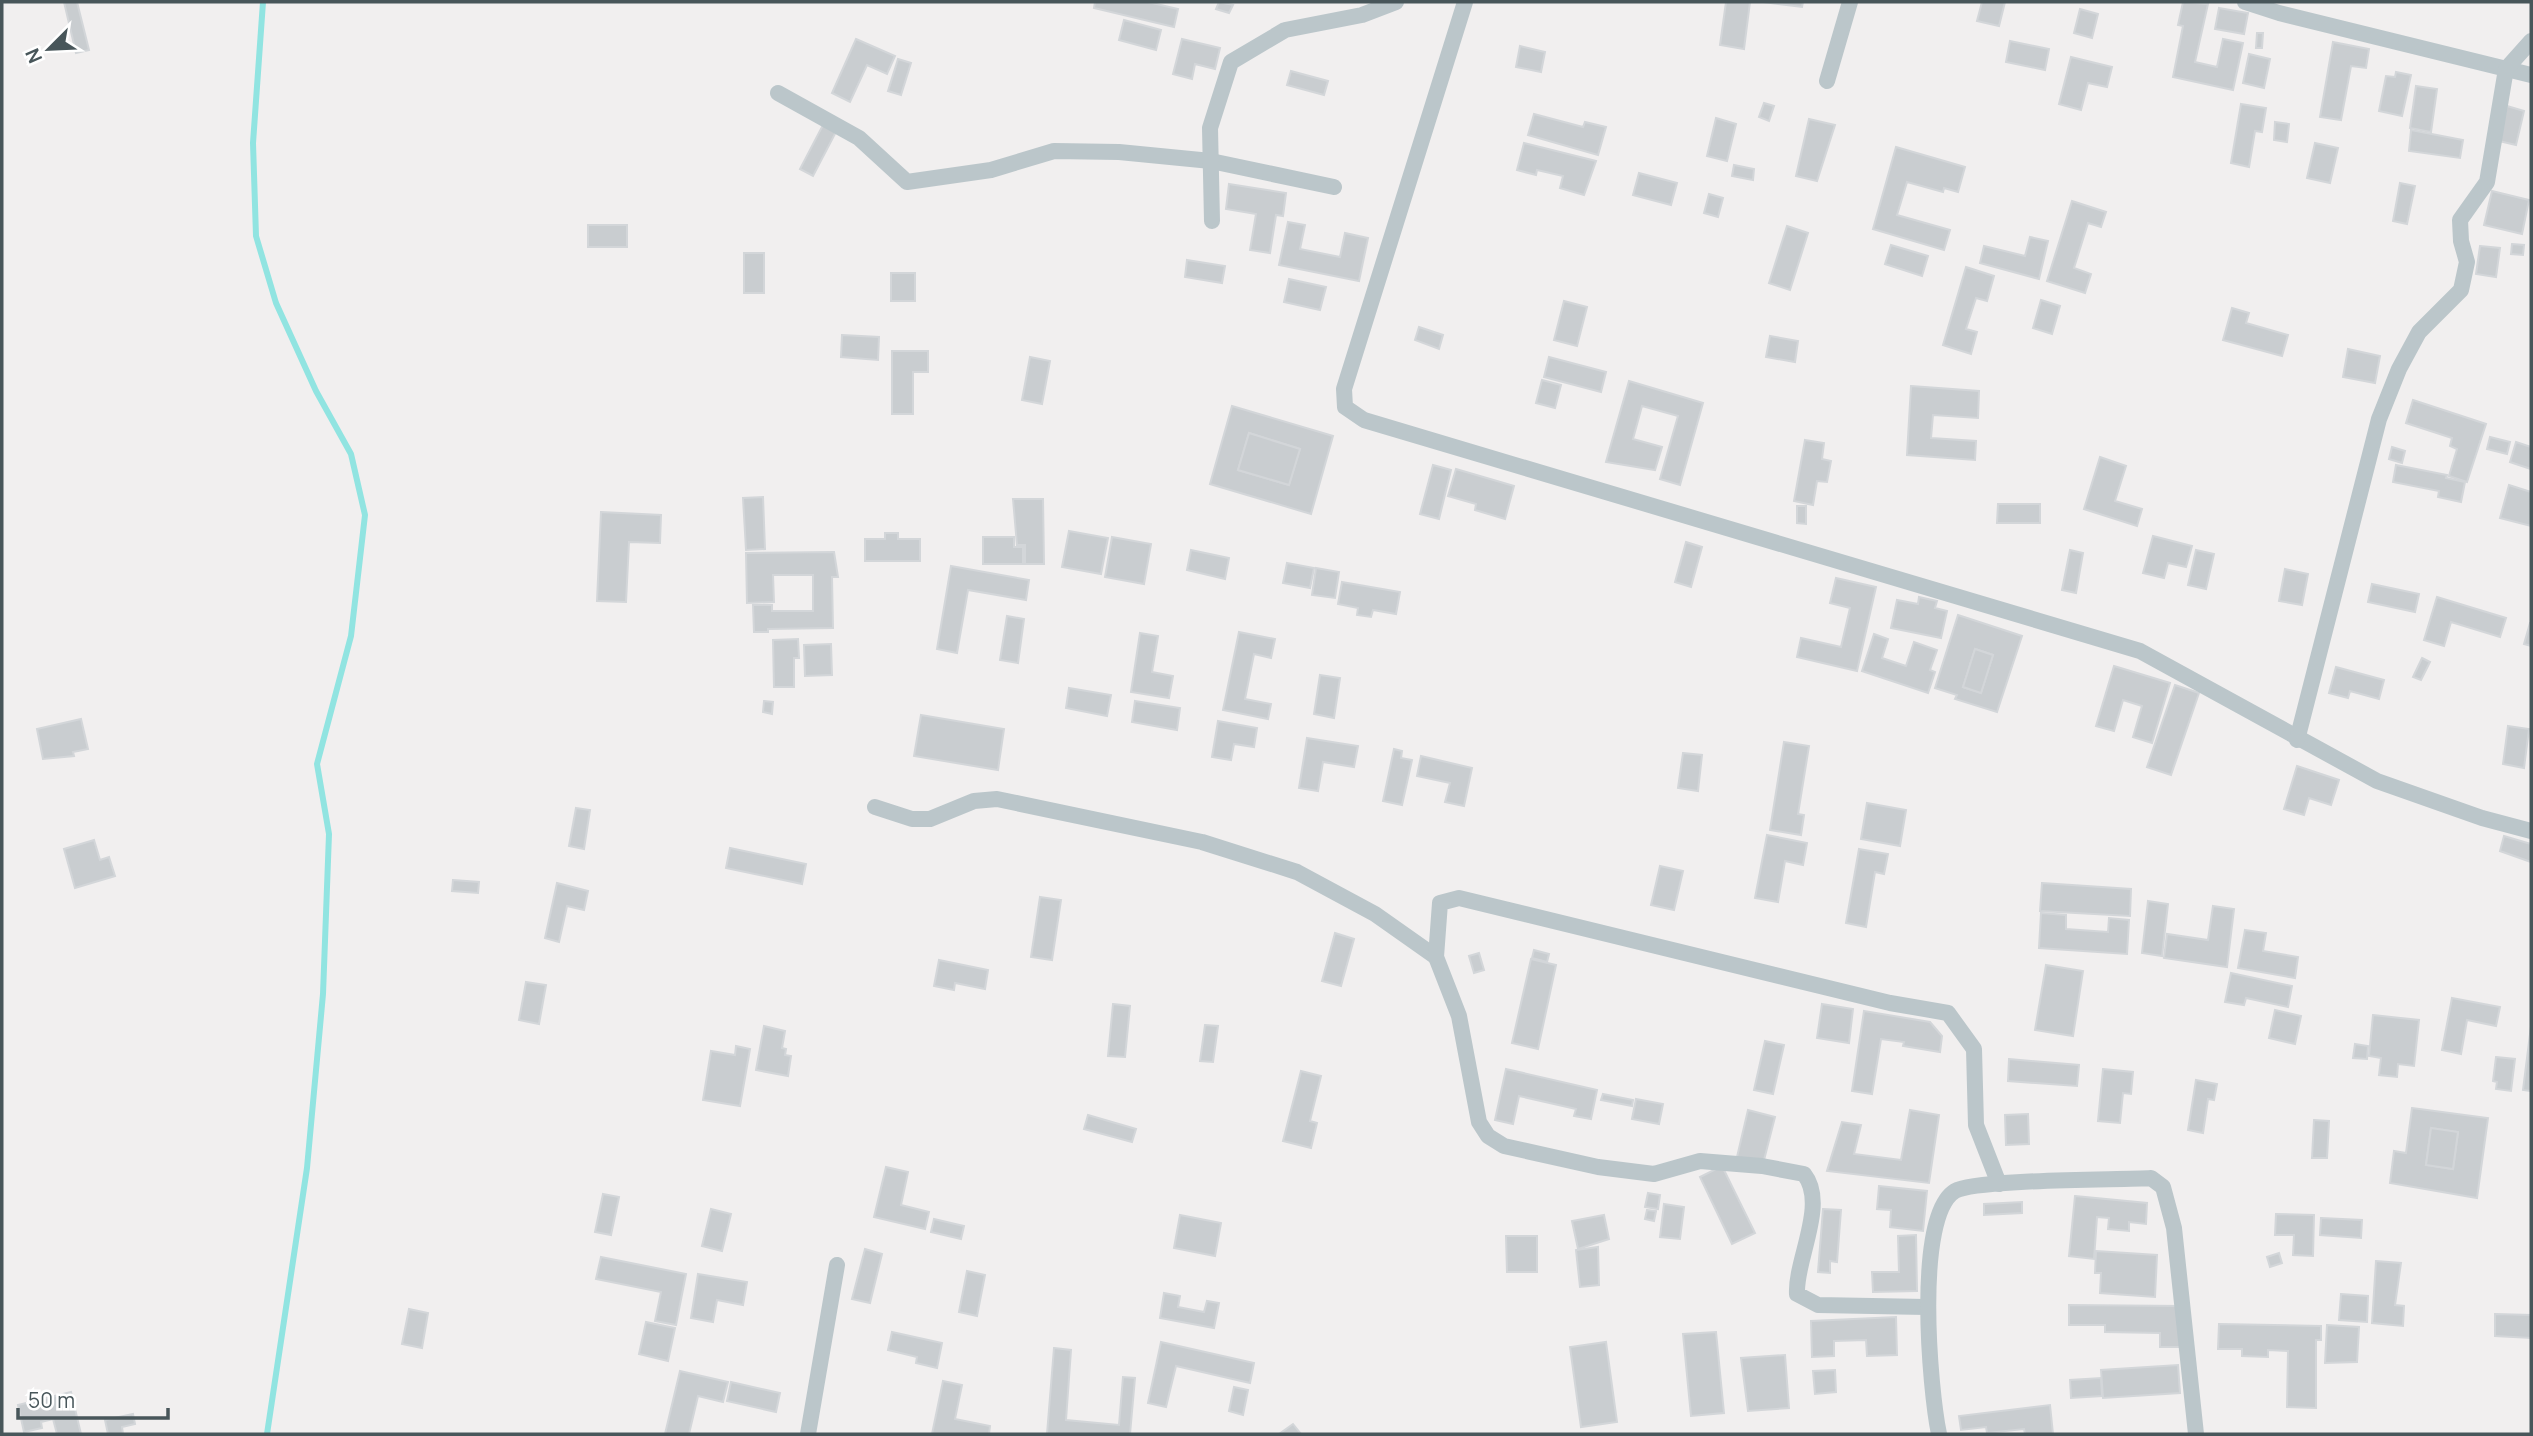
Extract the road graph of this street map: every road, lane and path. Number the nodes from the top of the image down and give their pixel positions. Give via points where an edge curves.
1 (1396, 2) edge
2 (1448, 2) edge
3 (1850, 2) edge
4 (2245, 2) edge
5 (1465, 3) edge
6 (2531, 41) edge
7 (2506, 69) junction
8 (2531, 75) edge
9 (1827, 81) dead end
10 (778, 93) dead end
11 (1210, 161) junction
12 (1334, 187) dead end
13 (1212, 221) dead end
14 (2297, 740) junction
15 (875, 807) dead end
16 (2531, 831) edge
17 (1436, 957) junction
18 (1999, 1184) junction
19 (837, 1265) dead end
20 (1926, 1307) junction
21 (808, 1434) edge
22 (1939, 1434) edge
23 (2196, 1434) edge

1 - 11 street via 1362,15 1285,30 1231,62 1210,128
2 - 5 street
3 - 9 street
4 - 7 street
5 - 14 street via 1343,389 1345,407 1364,420 1428,440 2140,651
6 - 7 street
7 - 8 street
7 - 14 street via 2487,182 2460,220 2467,262 2461,290 2419,332 2379,419
10 - 11 street via 859,138 907,182 991,170 1054,151
11 - 12 street
11 - 13 street
14 - 16 street via 2377,781
15 - 17 street via 912,819 930,819 974,801 997,799 1202,842 1297,872 1375,914
17 - 18 street via 1440,903 1459,898 1890,1003 1948,1013 1974,1049 1976,1125
17 - 20 street via 1460,1016 1479,1122 1488,1136 1504,1146 1654,1174 1700,1161 1804,1174 1812,1188 1809,1237 1796,1278 1797,1294 1818,1305
18 - 20 street via 1955,1191 1942,1204 1936,1218
18 - 23 street via 2151,1178 2163,1187 2174,1228
19 - 21 street
20 - 22 street

